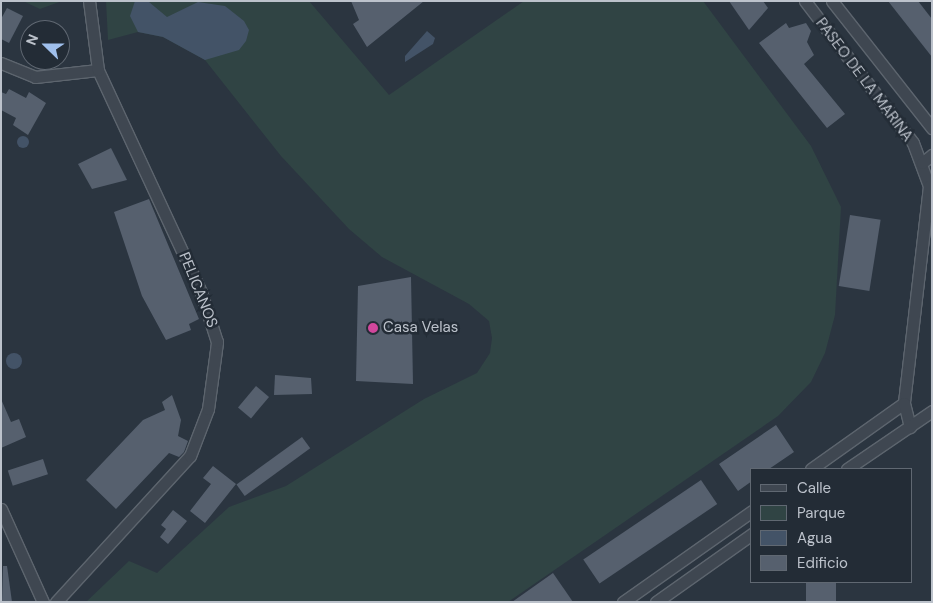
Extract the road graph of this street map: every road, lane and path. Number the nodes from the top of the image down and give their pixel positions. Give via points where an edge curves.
1 (89, 1) edge
2 (805, 1) edge
3 (832, 1) edge
4 (1, 63) edge
5 (98, 70) junction
6 (932, 128) edge
7 (932, 155) edge
8 (922, 163) junction
9 (930, 185) edge
10 (904, 403) junction
11 (929, 413) edge
12 (910, 427) junction
13 (812, 468) edge
14 (848, 468) edge
15 (2, 510) edge
16 (750, 512) edge
17 (750, 535) edge
18 (43, 602) edge
19 (56, 602) edge
20 (623, 602) edge
21 (656, 602) edge

1 - 5 street, PELICANOS
2 - 8 street, PASEO DE LA MARINA via 913,143
3 - 6 street, PASEO DE LA MARINA
4 - 5 street via 35,76
5 - 19 street, PELICANOS via 201,292 217,342 208,408 190,456
7 - 8 street
8 - 9 street, PASEO DE LA MARINA
9 - 10 street, PASEO DE LA MARINA
10 - 12 street
10 - 13 street
11 - 12 street
12 - 14 street
15 - 18 street
16 - 20 street
17 - 21 street

